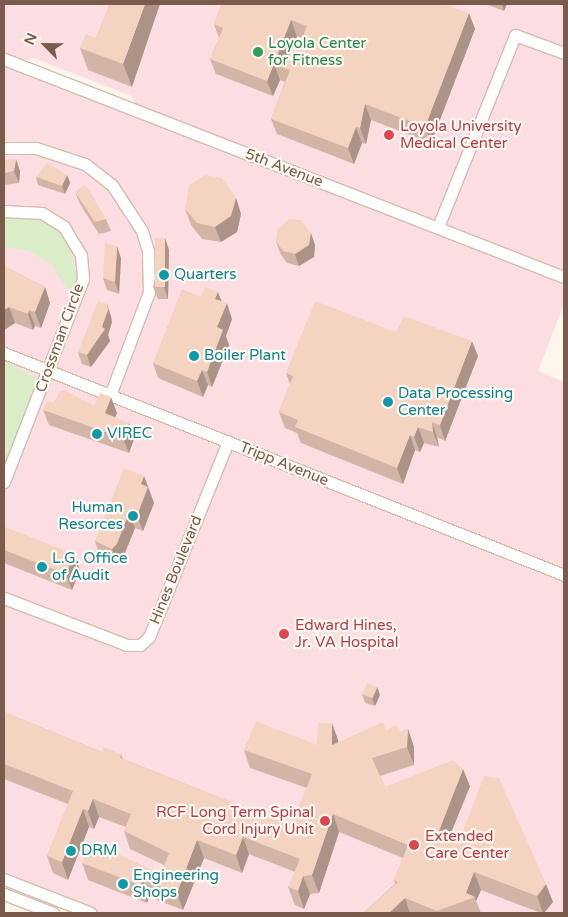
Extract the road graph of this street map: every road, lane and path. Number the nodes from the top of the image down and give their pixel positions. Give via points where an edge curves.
1 (564, 53) edge
2 (4, 59) edge
3 (4, 148) edge
4 (4, 211) edge
5 (438, 227) junction
6 (564, 277) edge
7 (4, 353) edge
8 (48, 370) junction
9 (110, 395) junction
10 (228, 441) junction
11 (4, 482) edge
12 (564, 575) edge
13 (4, 598) edge
14 (4, 879) edge
15 (5, 898) edge
16 (53, 913) edge
17 (91, 913) edge

1 - 5 street via 515,34
2 - 5 street, 5th Avenue
3 - 9 street via 45,150 85,164 112,185 142,231 148,251 149,292
4 - 8 street, Crossman Circle via 29,210 54,219 72,236 81,255 79,292
5 - 6 street, 5th Avenue
7 - 8 street, Tripp Avenue
8 - 9 street, Tripp Avenue
8 - 11 street, Crossman Circle
9 - 10 street, Tripp Avenue
10 - 12 street, Tripp Avenue
10 - 13 street, Hines Boulevard via 149,637 140,645 127,645
14 - 17 street
15 - 16 street

